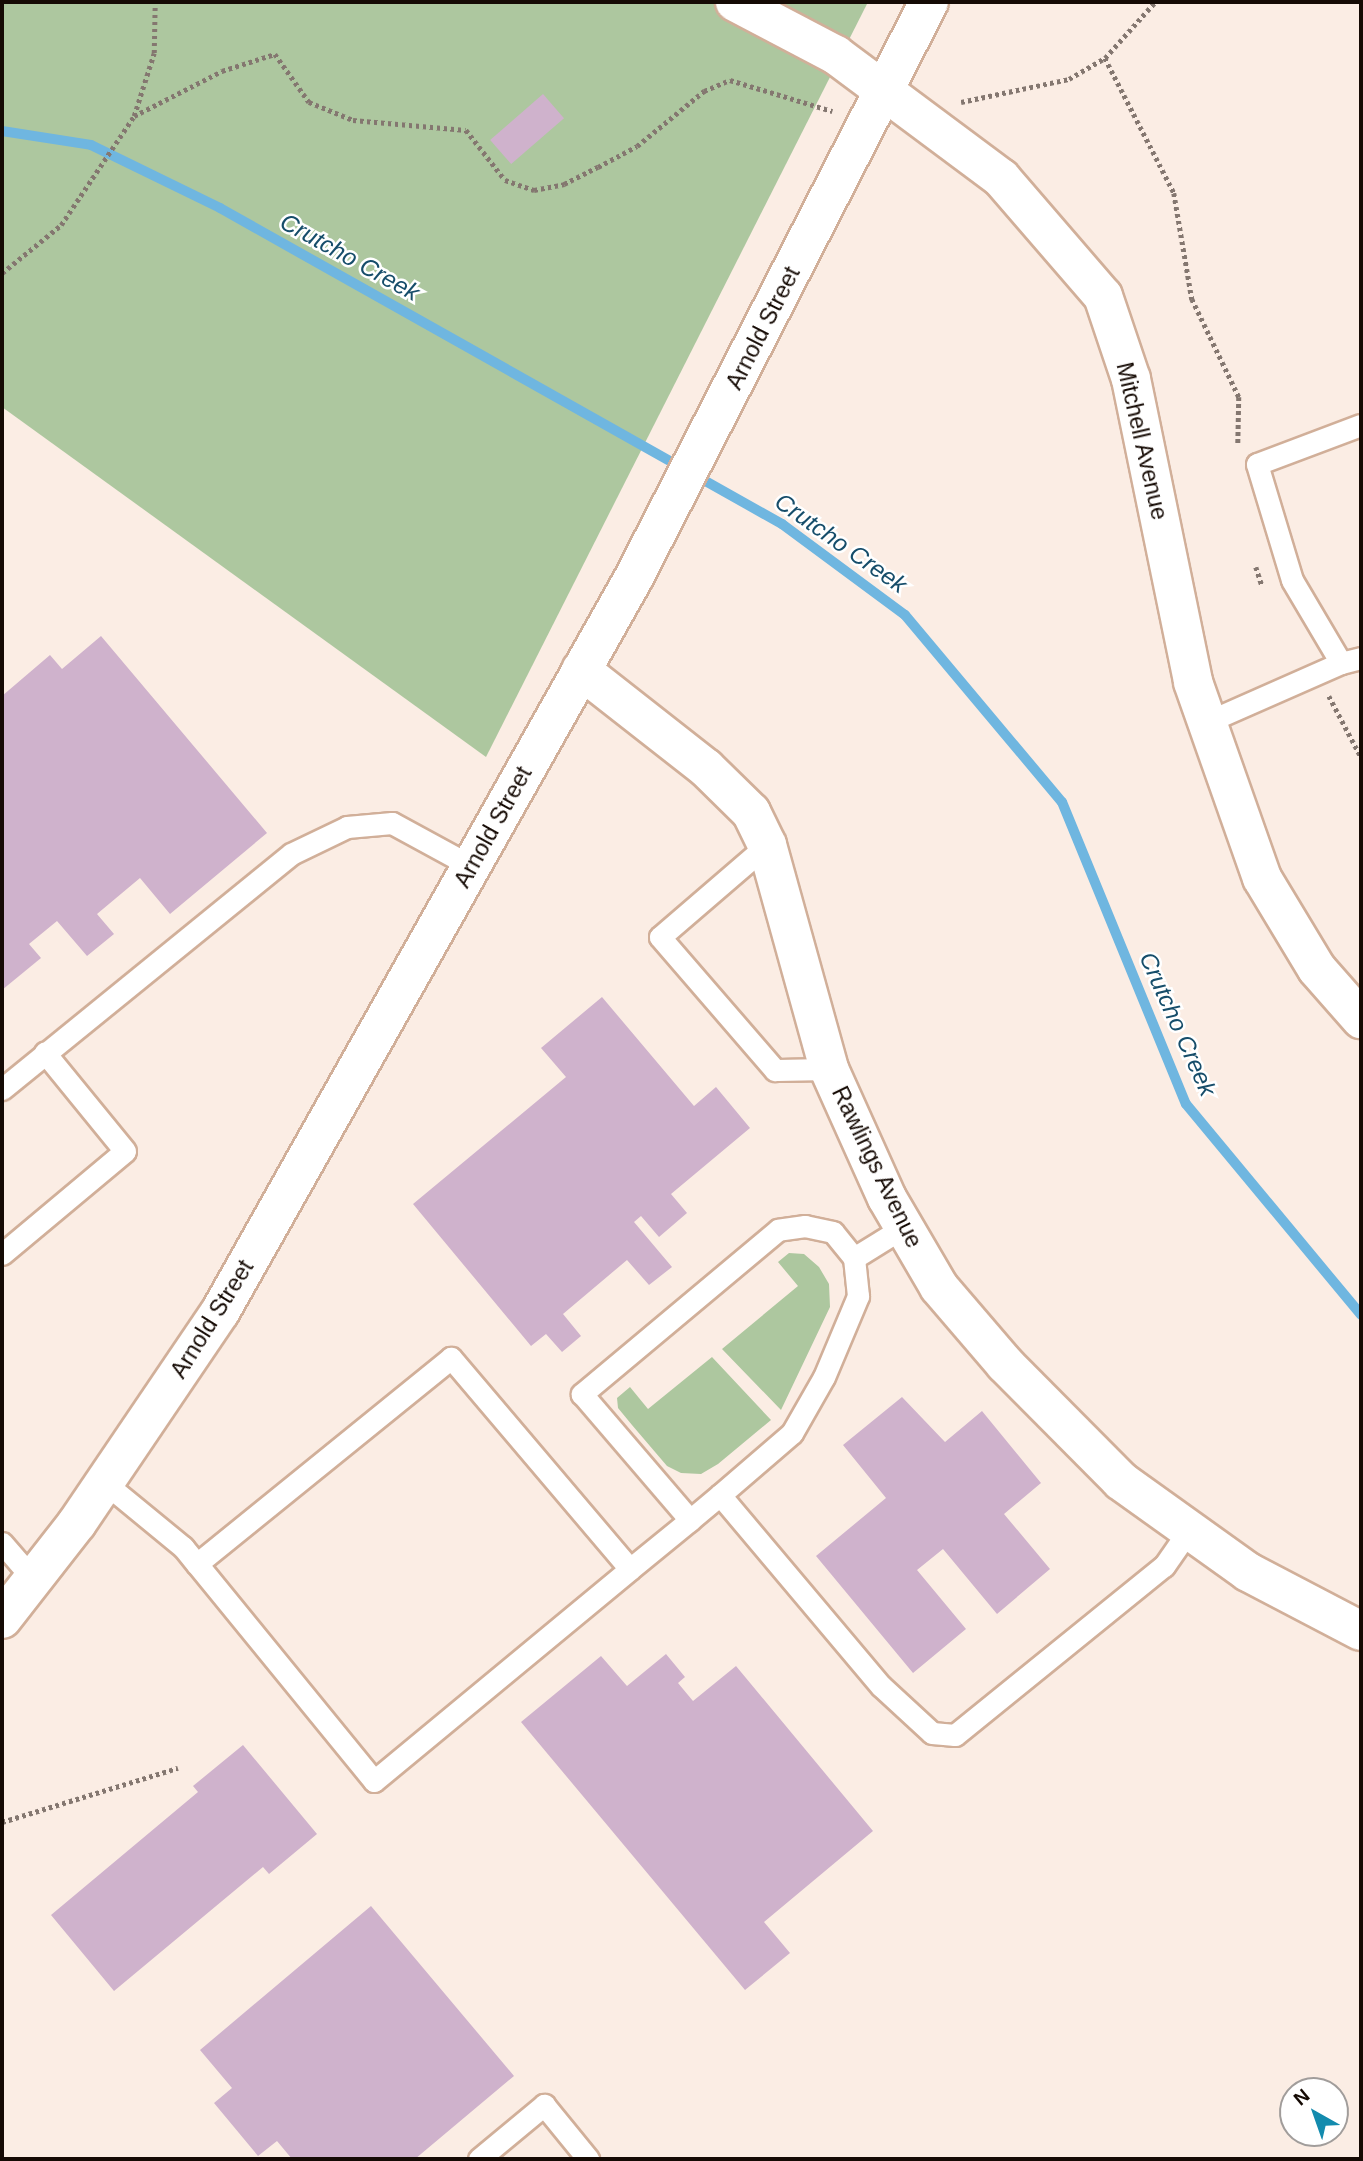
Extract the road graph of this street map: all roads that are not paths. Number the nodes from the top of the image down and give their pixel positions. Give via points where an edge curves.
1 (735, 2) edge
2 (929, 2) edge
3 (885, 88) junction
4 (1361, 425) edge
5 (1351, 660) edge
6 (581, 670) junction
7 (1207, 722) junction
8 (767, 845) junction
9 (471, 866) junction
10 (1361, 1018) edge
11 (45, 1053) junction
12 (829, 1069) junction
13 (2, 1089) edge
14 (904, 1227) junction
15 (2, 1254) edge
16 (855, 1258) junction
17 (105, 1483) junction
18 (720, 1495) junction
19 (690, 1520) junction
20 (1189, 1530) junction
21 (2, 1543) edge
22 (197, 1564) junction
23 (631, 1569) junction
24 (34, 1580) junction
25 (2, 1619) edge
26 (1361, 1631) edge
27 (479, 2159) edge
28 (588, 2159) edge

1 - 3 street, Mitchell Avenue via 836,55
2 - 3 street, Arnold Street
3 - 6 street, Arnold Street via 634,579
3 - 7 street, Mitchell Avenue via 1002,178 1103,296 1131,379 1193,682
4 - 5 lane via 1257,464 1292,580
5 - 7 lane
6 - 8 street, Rawlings Avenue via 706,768 751,812
6 - 9 street, Arnold Street
7 - 10 street, Mitchell Avenue via 1262,878 1317,970
8 - 12 street, Rawlings Avenue
8 - 12 lane via 660,937 775,1070
9 - 11 lane via 392,824 347,827 291,854
9 - 17 street, Arnold Street via 220,1312
11 - 13 lane
11 - 15 lane via 125,1151
12 - 14 street, Rawlings Avenue
14 - 16 lane
14 - 20 street, Rawlings Avenue via 939,1287 1004,1364 1121,1481
16 - 18 lane via 858,1296 824,1377 792,1433
16 - 19 lane via 833,1233 805,1226 778,1230 582,1394
17 - 22 lane via 183,1547
17 - 24 street, Arnold Street
18 - 19 lane
18 - 20 lane via 881,1686 932,1733 956,1735 1164,1566
19 - 23 lane
20 - 26 street, Rawlings Avenue via 1248,1572
21 - 24 lane
22 - 23 lane via 451,1359
22 - 23 lane via 374,1781
24 - 25 street, Arnold Street
27 - 28 lane via 544,2105

